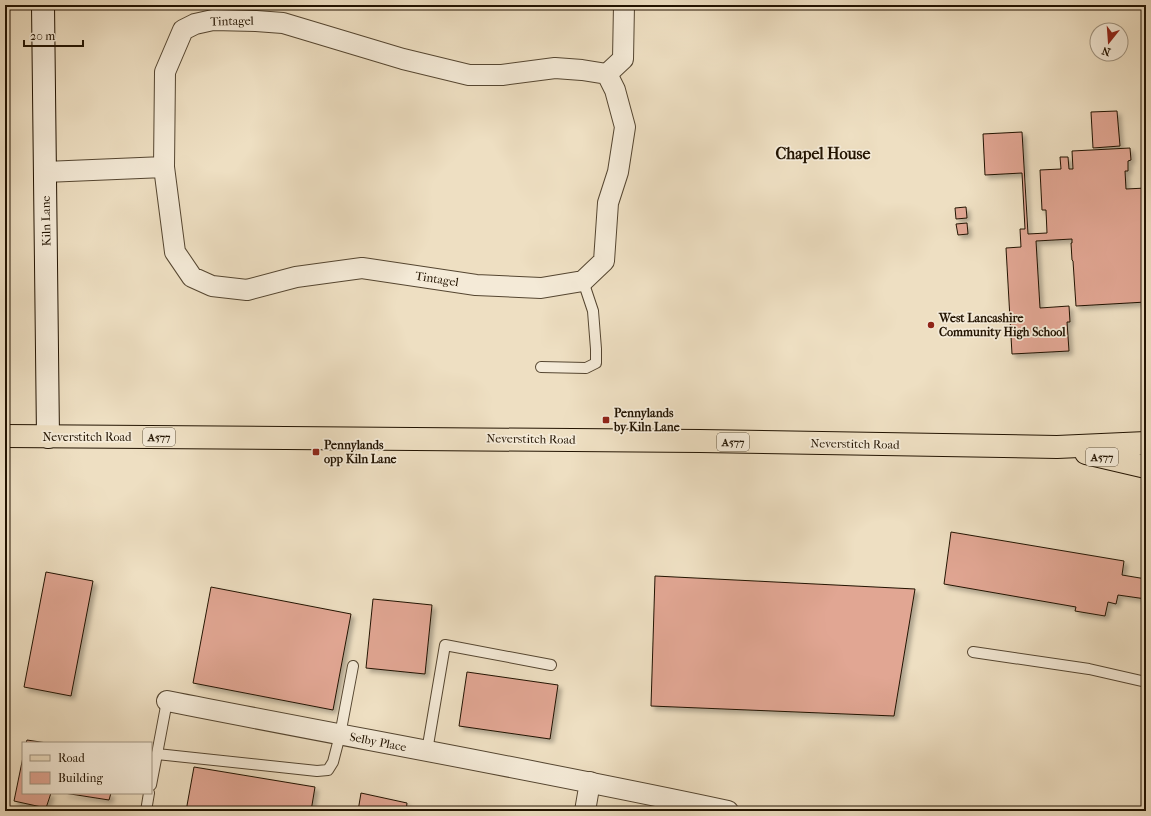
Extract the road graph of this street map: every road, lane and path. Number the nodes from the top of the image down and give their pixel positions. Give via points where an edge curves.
1 (43, 5) edge
2 (624, 5) edge
3 (607, 74) junction
4 (164, 167) junction
5 (45, 172) junction
6 (583, 281) junction
7 (542, 367) dead end
8 (5, 436) edge
9 (48, 437) junction
10 (1146, 443) edge
11 (1057, 447) junction
12 (1146, 467) edge
13 (973, 652) dead end
14 (353, 666) dead end
15 (551, 666) dead end
16 (1146, 682) edge
17 (167, 701) joint
18 (340, 735) junction
19 (427, 751) junction
20 (157, 754) junction
21 (152, 780) edge
22 (590, 782) junction
23 (150, 794) edge
24 (146, 811) edge
25 (585, 811) edge
26 (728, 811) edge

1 - 5 street, Kiln Lane
2 - 3 street via 623,59
3 - 4 street, Tintagel via 555,68 502,75 469,75 403,59 283,23 213,20 183,30 165,72
3 - 6 street via 615,90 625,127 618,172 608,203 604,261
4 - 5 street
4 - 6 street, Tintagel via 175,252 192,277 212,286 248,290 296,277 362,268 476,285 541,288
5 - 9 street, Kiln Lane
6 - 7 lane via 592,311 596,363 586,368
8 - 9 main road, Neverstitch Road / A577
9 - 11 main road, Neverstitch Road / A577 via 716,441
10 - 11 main road, Neverstitch Road / A577
11 - 12 main road, Neverstitch Road / A577
13 - 16 lane via 1089,669
14 - 18 lane
15 - 19 lane via 445,645
17 - 18 street, Selby Place
17 - 20 lane
18 - 19 street, Selby Place
18 - 20 lane via 333,762 328,770 317,771
19 - 22 street, Selby Place
20 - 21 lane
22 - 25 street
22 - 26 street, Selby Place
23 - 24 lane

